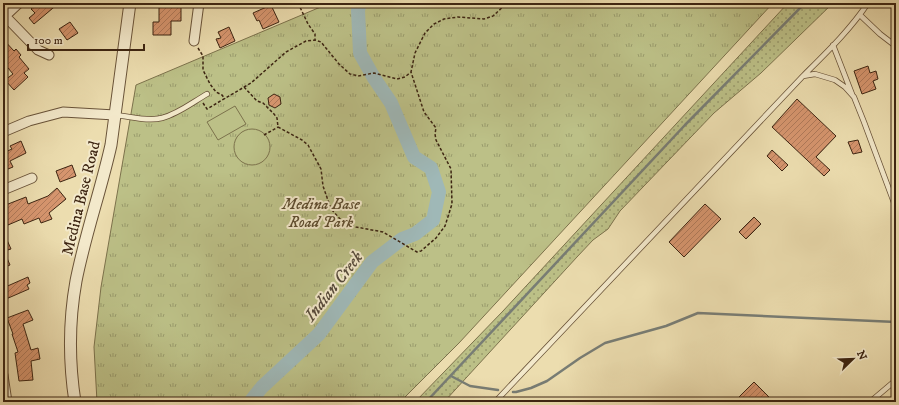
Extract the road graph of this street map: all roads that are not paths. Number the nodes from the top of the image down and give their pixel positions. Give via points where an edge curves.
1 (19, 3) edge
2 (130, 3) edge
3 (199, 3) edge
4 (868, 3) edge
5 (860, 15) junction
6 (4, 17) edge
7 (194, 41) road end
8 (896, 44) edge
9 (833, 45) junction
10 (49, 55) dead end
11 (803, 76) junction
12 (207, 94) dead end
13 (854, 97) junction
14 (115, 115) junction
15 (3, 132) edge
16 (32, 178) dead end
17 (3, 190) edge
18 (896, 208) edge
19 (3, 375) edge
20 (896, 380) edge
21 (7, 402) edge
22 (75, 402) edge
23 (495, 402) edge
24 (870, 402) edge

1 - 6 street
2 - 14 street, Medina Base Road
3 - 7 street
4 - 5 lane
5 - 8 lane via 880,34
5 - 9 lane
6 - 10 street via 38,50
9 - 11 lane
9 - 13 lane
11 - 13 lane via 815,74 835,80
11 - 23 lane
12 - 14 lane via 161,118
13 - 18 lane
14 - 15 street via 63,112 29,121
14 - 22 street, Medina Base Road via 106,168 76,282 71,354
16 - 17 street
19 - 21 street
20 - 24 lane

